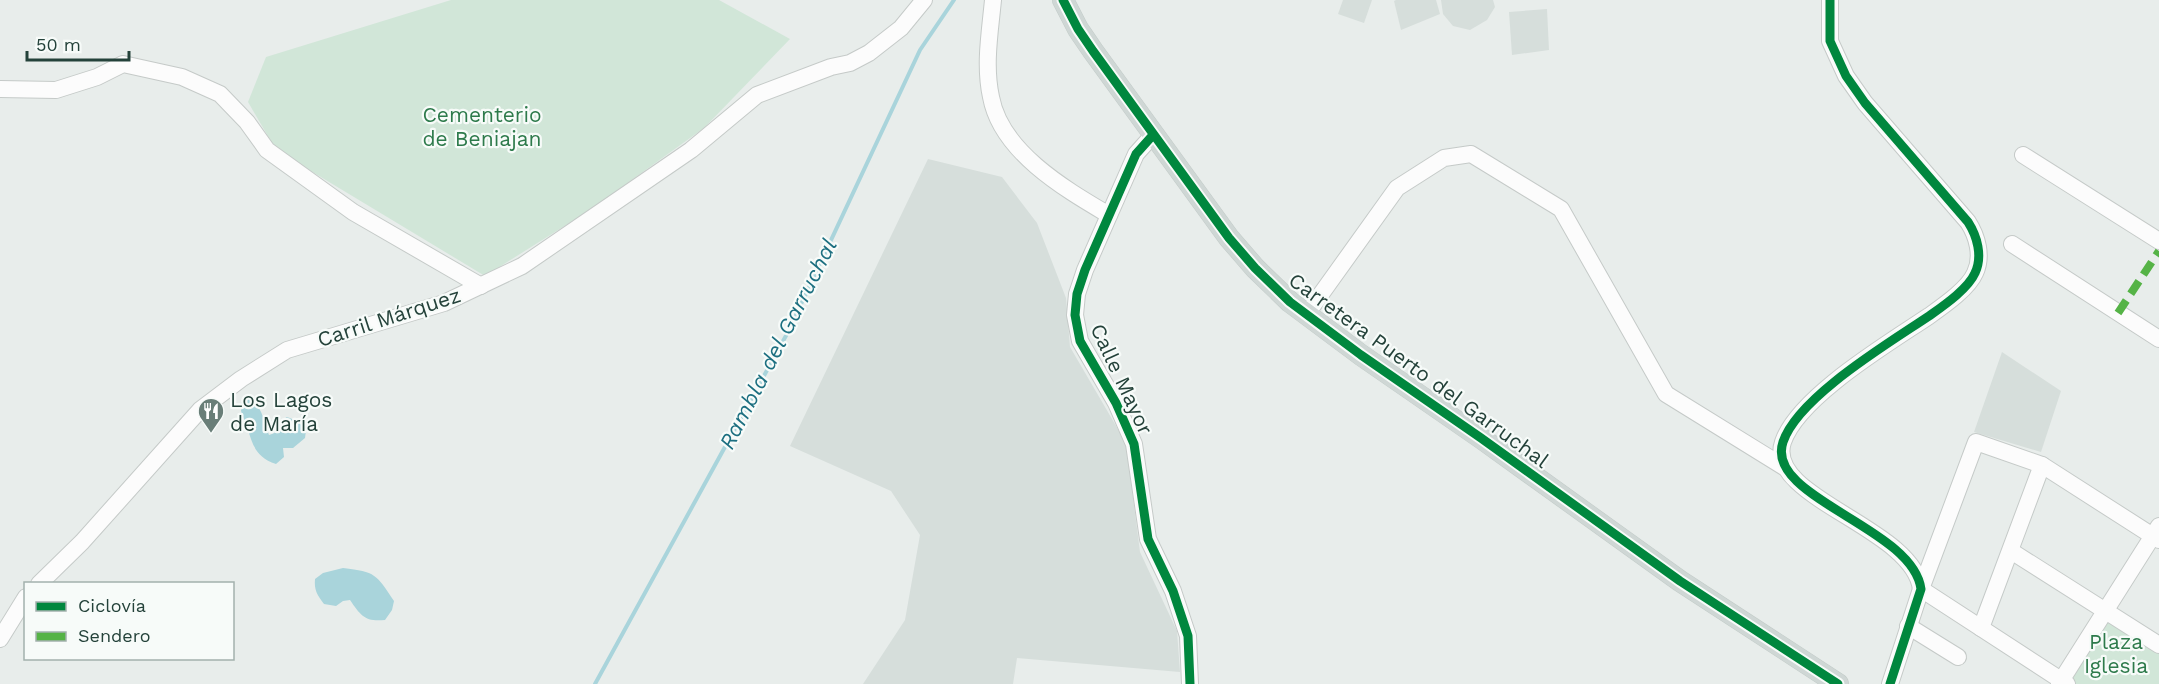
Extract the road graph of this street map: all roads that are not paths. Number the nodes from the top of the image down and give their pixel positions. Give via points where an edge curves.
1 (924, 0) edge
2 (993, 0) edge
3 (1063, 0) edge
4 (1830, 0) edge
5 (0, 89) edge
6 (1153, 135) junction
7 (2023, 155) dead end
8 (1109, 215) junction
9 (2159, 241) edge
10 (2012, 244) dead end
11 (481, 286) junction
12 (1306, 315) junction
13 (2159, 339) edge
14 (2042, 465) junction
15 (1784, 467) junction
16 (2157, 534) edge
17 (2011, 551) junction
18 (41, 582) edge
19 (1921, 589) junction
20 (24, 600) edge
21 (2105, 611) junction
22 (1908, 626) junction
23 (1981, 628) junction
24 (0, 639) edge
25 (2159, 645) edge
26 (1958, 657) dead end
27 (2063, 683) edge
28 (1190, 684) edge
29 (1838, 684) edge
30 (1890, 684) edge

1 - 11 street, Carril Márquez via 901,28 869,53 757,95 691,150 522,266
2 - 8 street via 987,60 991,99 1004,130 1055,182
3 - 6 main road, Carretera Puerto del Garruchal via 1078,29
4 - 15 street via 1830,41 1846,76 1968,222 1976,234 1978,263 1975,275 1950,302 1836,380 1814,400 1785,436 1781,445
5 - 11 street via 56,90 123,64 182,77 220,94 267,150 353,212
6 - 8 street, Calle Mayor via 1136,154
6 - 12 main road, Carretera Puerto del Garruchal via 1241,252
7 - 9 street
8 - 28 street, Calle Mayor via 1084,270 1077,294 1076,327 1134,444 1148,538 1173,591 1188,636
10 - 13 street
11 - 18 street, Carril Márquez via 444,303 287,350 241,379 200,410
12 - 15 street via 1397,188 1444,158 1471,154 1561,209 1666,394
12 - 29 main road, Carretera Puerto del Garruchal via 1680,581
14 - 16 street
14 - 17 street
14 - 19 street via 1976,442
15 - 19 street via 1802,486 1906,559 1918,573
16 - 21 street
17 - 21 street
17 - 23 street
19 - 22 street
19 - 23 street
20 - 24 street
21 - 25 street
21 - 27 street
22 - 26 street
22 - 30 street
23 - 27 street

